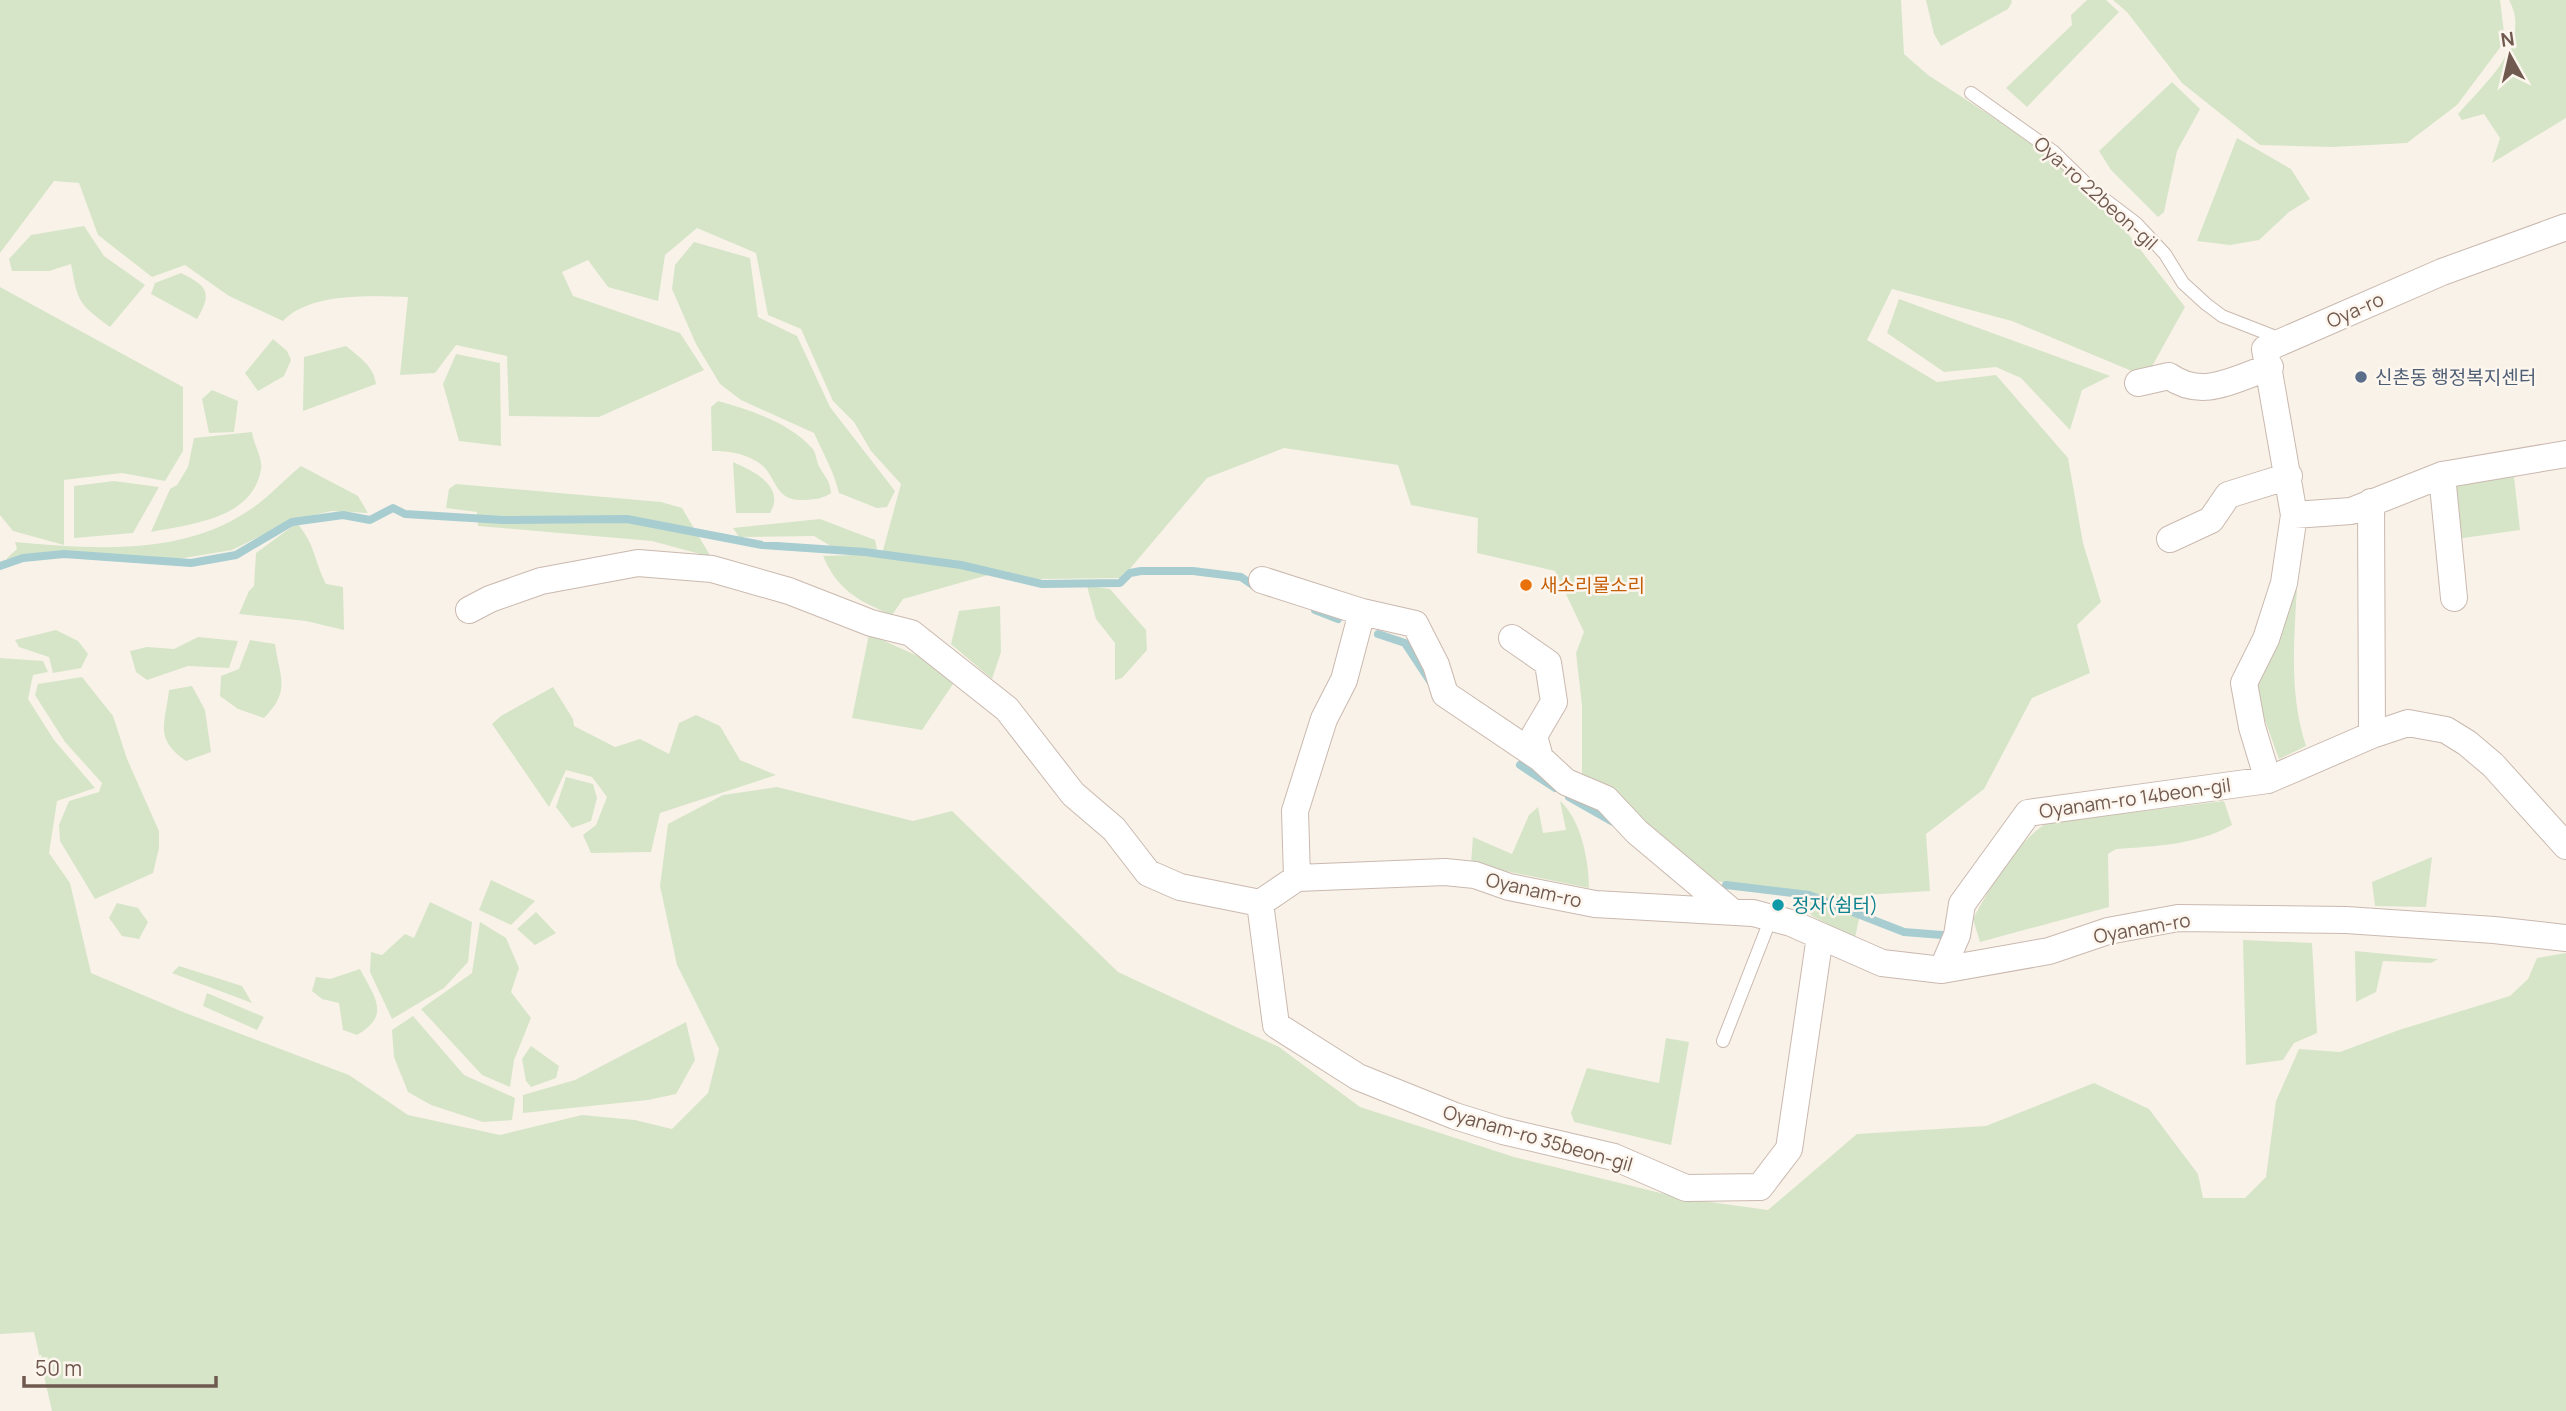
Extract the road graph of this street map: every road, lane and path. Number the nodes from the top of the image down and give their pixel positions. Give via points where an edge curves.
1 (1971, 93) dead end
2 (2566, 227) edge
3 (2284, 341) junction
4 (2270, 367) junction
5 (2138, 383) dead end
6 (2566, 454) edge
7 (2442, 475) junction
8 (2289, 476) junction
9 (2371, 502) junction
10 (2294, 515) junction
11 (2170, 539) dead end
12 (1262, 580) dead end
13 (2454, 598) dead end
14 (469, 610) dead end
15 (1362, 612) junction
16 (1511, 638) dead end
17 (2372, 735) junction
18 (1540, 758) junction
19 (2269, 780) junction
20 (2566, 846) edge
21 (1297, 878) junction
22 (1261, 903) junction
23 (1731, 911) junction
24 (1771, 918) junction
25 (1820, 936) junction
26 (2566, 938) edge
27 (1942, 970) junction
28 (1723, 1041) dead end

1 - 3 lane, Oya-ro 22beon-gil via 2044,145 2136,223 2165,254 2183,283 2206,304 2222,316
2 - 3 street, Oya-ro via 2442,272
3 - 4 street via 2266,349
4 - 5 street via 2206,389 2185,387 2169,376
4 - 8 street
6 - 7 street
7 - 9 street
7 - 13 street
8 - 10 street
8 - 11 street via 2228,495 2211,520
9 - 10 street via 2351,511
9 - 17 street
10 - 19 street via 2284,583 2266,639 2244,683
12 - 15 street
14 - 22 street via 541,581 638,563 712,569 911,633 1007,709 1073,794 1114,829 1148,873 1180,887
15 - 18 street via 1415,624 1445,694
15 - 21 street via 1344,680 1324,719 1296,811
16 - 18 street via 1548,663 1554,702 1534,736
17 - 19 street, Oyanam-ro 14beon-gil
17 - 20 street, Oyanam-ro 14beon-gil via 2408,723 2446,730 2493,765
18 - 23 street via 1566,782 1605,799
19 - 27 street, Oyanam-ro 14beon-gil via 2028,813 1962,904 1957,935
21 - 22 street
21 - 23 street, Oyanam-ro via 1446,872 1595,904
22 - 25 street, Oyanam-ro 35beon-gil via 1276,1025 1358,1077 1408,1098 1503,1131 1615,1157 1686,1188 1760,1187 1789,1149
23 - 24 street, Oyanam-ro
24 - 25 street, Oyanam-ro
24 - 28 lane
25 - 27 street, Oyanam-ro via 1882,962
26 - 27 street, Oyanam-ro via 2346,920 2178,918 2108,931 2049,951

